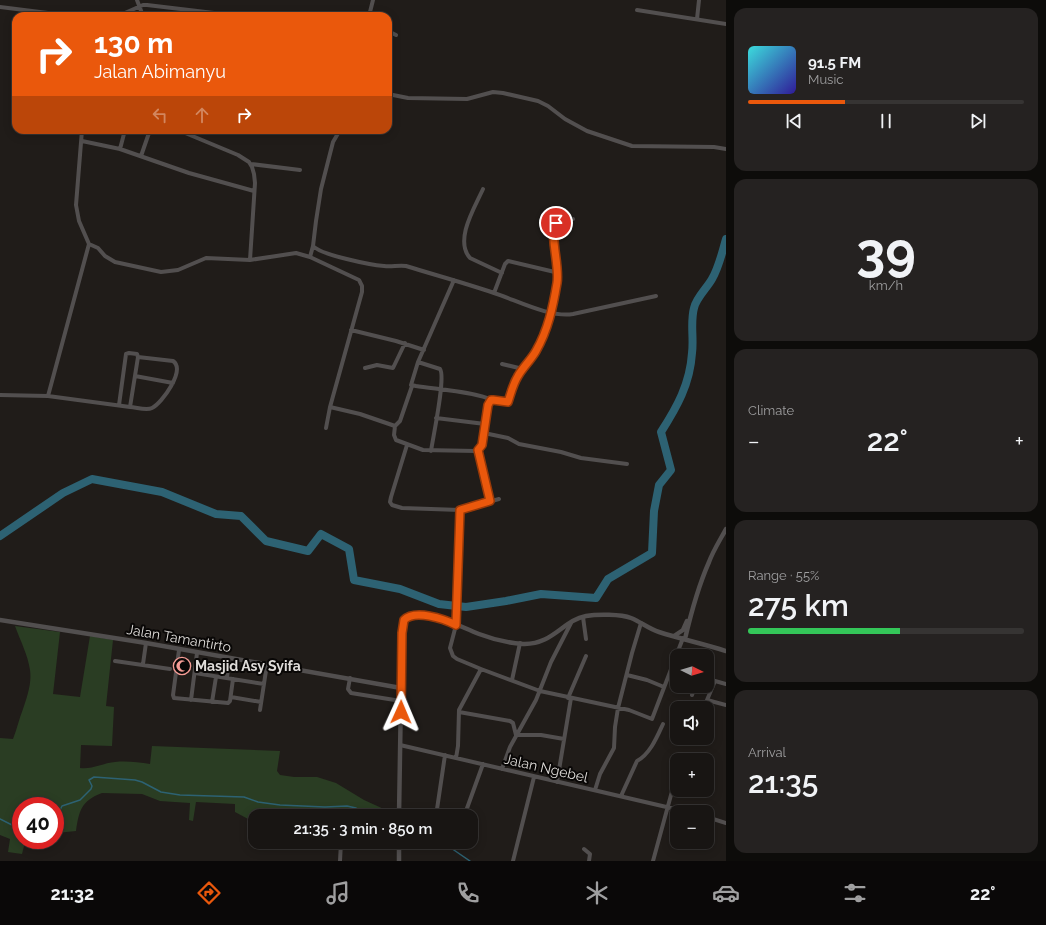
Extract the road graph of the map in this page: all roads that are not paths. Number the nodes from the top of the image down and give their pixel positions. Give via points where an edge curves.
1 (138, 0) edge
2 (373, 0) edge
3 (699, 0) edge
4 (0, 7) edge
5 (139, 7) junction
6 (637, 10) dead end
7 (40, 12) edge
8 (127, 12) edge
9 (141, 12) edge
10 (206, 12) edge
11 (370, 12) edge
12 (697, 19) junction
13 (726, 24) edge
14 (392, 32) edge
15 (396, 34) dead end
16 (392, 95) edge
17 (82, 134) edge
18 (124, 134) edge
19 (149, 134) edge
20 (188, 134) edge
21 (338, 134) edge
22 (82, 141) junction
23 (120, 149) junction
24 (726, 149) edge
25 (141, 156) junction
26 (251, 164) junction
27 (300, 170) dead end
28 (483, 189) dead end
29 (254, 191) junction
30 (573, 219) dead end
31 (90, 244) junction
32 (313, 246) junction
33 (310, 257) junction
34 (250, 260) junction
35 (502, 273) junction
36 (559, 273) junction
37 (454, 280) junction
38 (494, 293) junction
39 (656, 296) dead end
40 (551, 313) junction
41 (351, 330) junction
42 (404, 343) junction
43 (424, 350) junction
44 (138, 357) junction
45 (418, 362) junction
46 (502, 364) dead end
47 (365, 368) dead end
48 (523, 369) junction
49 (135, 376) junction
50 (173, 383) junction
51 (412, 386) junction
52 (441, 390) junction
53 (0, 395) edge
54 (48, 396) junction
55 (491, 400) junction
56 (119, 405) junction
57 (130, 406) junction
58 (330, 407) junction
59 (436, 418) junction
60 (485, 424) junction
61 (395, 426) junction
62 (326, 428) dead end
63 (484, 433) junction
64 (407, 445) junction
65 (478, 450) junction
66 (431, 451) junction
67 (627, 464) dead end
68 (499, 499) dead end
69 (490, 501) junction
70 (460, 510) junction
71 (726, 529) edge
72 (583, 616) junction
73 (690, 616) junction
74 (0, 620) edge
75 (571, 623) junction
76 (641, 623) junction
77 (456, 625) junction
78 (674, 636) junction
79 (684, 638) junction
80 (586, 639) dead end
81 (146, 643) junction
82 (520, 643) junction
83 (179, 650) junction
84 (726, 651) edge
85 (197, 653) junction
86 (586, 656) dead end
87 (230, 658) junction
88 (114, 660) dead end
89 (144, 664) junction
90 (267, 664) junction
91 (170, 669) dead end
92 (481, 669) junction
93 (195, 673) junction
94 (627, 675) junction
95 (216, 677) junction
96 (227, 678) junction
97 (350, 678) junction
98 (233, 679) junction
99 (512, 680) junction
100 (264, 684) junction
101 (726, 684) edge
102 (664, 686) junction
103 (401, 688) junction
104 (540, 690) junction
105 (230, 697) junction
106 (569, 698) junction
107 (191, 700) junction
108 (401, 701) junction
109 (212, 702) junction
110 (261, 702) junction
111 (726, 705) edge
112 (618, 708) junction
113 (260, 710) dead end
114 (459, 712) junction
115 (663, 724) dead end
116 (516, 735) junction
117 (564, 739) junction
118 (400, 745) junction
119 (445, 755) junction
120 (456, 758) junction
121 (483, 764) junction
122 (502, 769) junction
123 (534, 777) junction
124 (558, 782) junction
125 (595, 790) junction
126 (621, 796) junction
127 (671, 797) edge
128 (668, 807) junction
129 (399, 809) edge
130 (437, 809) edge
131 (467, 809) edge
132 (714, 819) edge
133 (726, 822) edge
134 (341, 849) edge
135 (399, 849) edge
136 (584, 849) dead end
137 (340, 861) edge
138 (399, 861) edge
139 (512, 861) edge
140 (589, 861) edge
141 (653, 861) edge

1 - 5 street
2 - 11 street
3 - 12 street
4 - 7 street
5 - 8 street
5 - 9 street
5 - 10 street via 147,5
6 - 12 street
12 - 13 street
14 - 15 street
16 - 24 street via 408,98 466,99 493,92 503,93 538,101 587,131 632,146
17 - 22 street
18 - 23 street
19 - 25 street
20 - 26 street via 231,151
21 - 32 street via 333,142 321,189
22 - 23 street
22 - 31 street via 76,205 79,221
23 - 25 street
25 - 29 street
26 - 27 street
26 - 29 street
28 - 35 street via 466,229 464,246 470,258
29 - 34 street
30 - 36 street via 559,221 554,229
31 - 34 street via 115,262 157,272 178,270 206,258
31 - 54 street
32 - 33 street
32 - 37 street via 349,259 385,266 401,265
33 - 34 street via 291,252
33 - 41 street via 361,282 362,292
35 - 36 street via 506,262 509,261
35 - 38 street
36 - 40 street
37 - 38 street
37 - 43 street
38 - 40 street
39 - 40 street via 568,315
40 - 48 street via 548,326 535,353
41 - 42 street
41 - 58 street
42 - 43 street
42 - 47 street via 393,368 377,365
43 - 45 street
44 - 49 street
44 - 50 street via 175,362 177,368
44 - 56 street via 136,354 126,354
45 - 51 street
45 - 52 street via 441,370
46 - 48 street
48 - 55 street via 508,402
49 - 50 street
49 - 57 street
50 - 57 street via 153,407 146,409
51 - 52 street
51 - 61 street via 400,421
52 - 55 street
52 - 59 street
53 - 54 street
54 - 56 street
55 - 60 street
56 - 57 street
58 - 61 street
58 - 62 street
59 - 60 street
59 - 66 street
60 - 63 street
61 - 64 street via 395,439
63 - 65 street via 482,445
63 - 67 street via 581,458
64 - 66 street
64 - 70 street via 391,497 392,505 402,508
65 - 66 street
65 - 69 street
68 - 69 street
69 - 70 street
70 - 77 street
71 - 73 street via 709,561
72 - 75 street
72 - 76 street via 624,616
72 - 80 street
73 - 78 street via 683,630
73 - 79 street
74 - 81 street, Jalan Tamantirto
75 - 82 street via 544,640 532,644
75 - 104 street
76 - 78 street
76 - 94 street
77 - 82 street via 487,637
77 - 92 street via 450,648 453,656
77 - 103 street via 422,615 409,616 404,620
78 - 79 street
79 - 84 street
79 - 102 street
81 - 83 street, Jalan Tamantirto
81 - 89 street
82 - 99 street
83 - 85 street, Jalan Tamantirto
83 - 107 street via 173,697
85 - 87 street, Jalan Tamantirto
85 - 93 street
86 - 106 street
87 - 90 street, Jalan Tamantirto
87 - 96 street
88 - 89 street
89 - 91 street
90 - 97 street, Jalan Tamantirto
90 - 100 street
92 - 99 street
92 - 114 street
93 - 95 street
93 - 107 street
94 - 102 street
94 - 112 street
95 - 96 street
95 - 109 street
96 - 98 street
97 - 103 street, Jalan Tamantirto
97 - 108 street via 348,689 351,692
98 - 100 street
98 - 105 street
99 - 104 street
100 - 110 street
101 - 111 street via 715,681 705,700
102 - 112 street via 652,719
103 - 108 street
104 - 106 street
104 - 116 street
105 - 109 street via 228,703
105 - 110 street
106 - 112 street
106 - 117 street
107 - 109 street
108 - 118 street
110 - 113 street
112 - 125 street via 614,748 600,774
114 - 116 street via 510,721
114 - 120 street
115 - 126 street via 649,749 637,761
116 - 117 street via 541,735
116 - 122 street
117 - 124 street
118 - 119 street, Jalan Ngebel
118 - 129 street
119 - 120 street, Jalan Ngebel
119 - 130 street
120 - 121 street, Jalan Ngebel
121 - 122 street, Jalan Ngebel
121 - 131 street
122 - 123 street, Jalan Ngebel
123 - 124 street, Jalan Ngebel
123 - 139 street
124 - 125 street, Jalan Ngebel
125 - 126 street, Jalan Ngebel
126 - 128 street, Jalan Ngebel
127 - 128 street
128 - 141 street
132 - 133 street
134 - 137 street
135 - 138 street
136 - 140 street via 590,854

